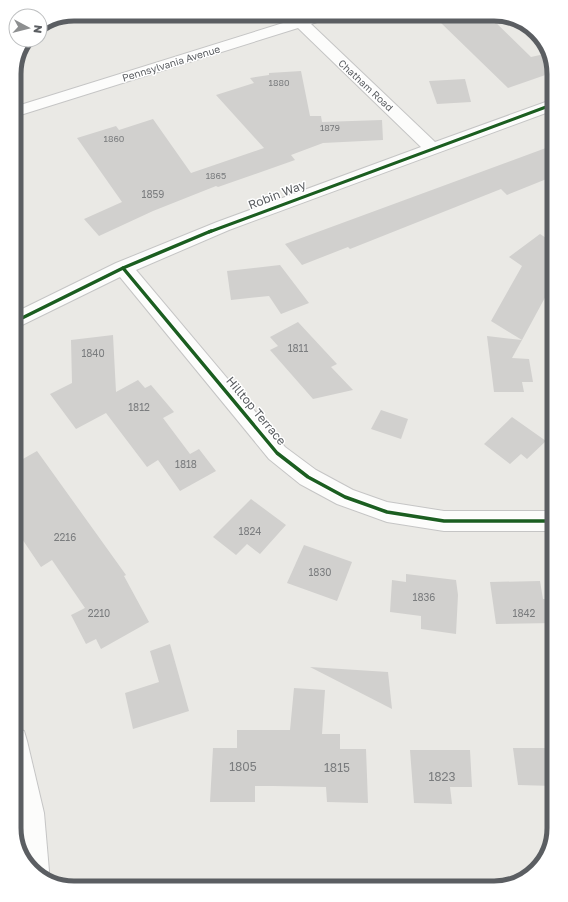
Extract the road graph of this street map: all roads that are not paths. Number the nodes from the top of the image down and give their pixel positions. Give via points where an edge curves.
1 (303, 21) edge
2 (300, 22) junction
3 (547, 107) edge
4 (21, 110) edge
5 (432, 148) junction
6 (123, 268) junction
7 (21, 319) edge
8 (547, 521) edge
9 (21, 772) edge
10 (33, 862) edge

1 - 2 street, Pennsylvania Avenue
2 - 4 street, Pennsylvania Avenue
2 - 5 street, Chatham Road
3 - 5 street, Robin Way
5 - 6 street, Robin Way via 224,226
6 - 7 street, Robin Way
6 - 8 street, Hilltop Terrace via 277,453 308,477 345,497 387,512 431,520
9 - 10 street via 30,813

